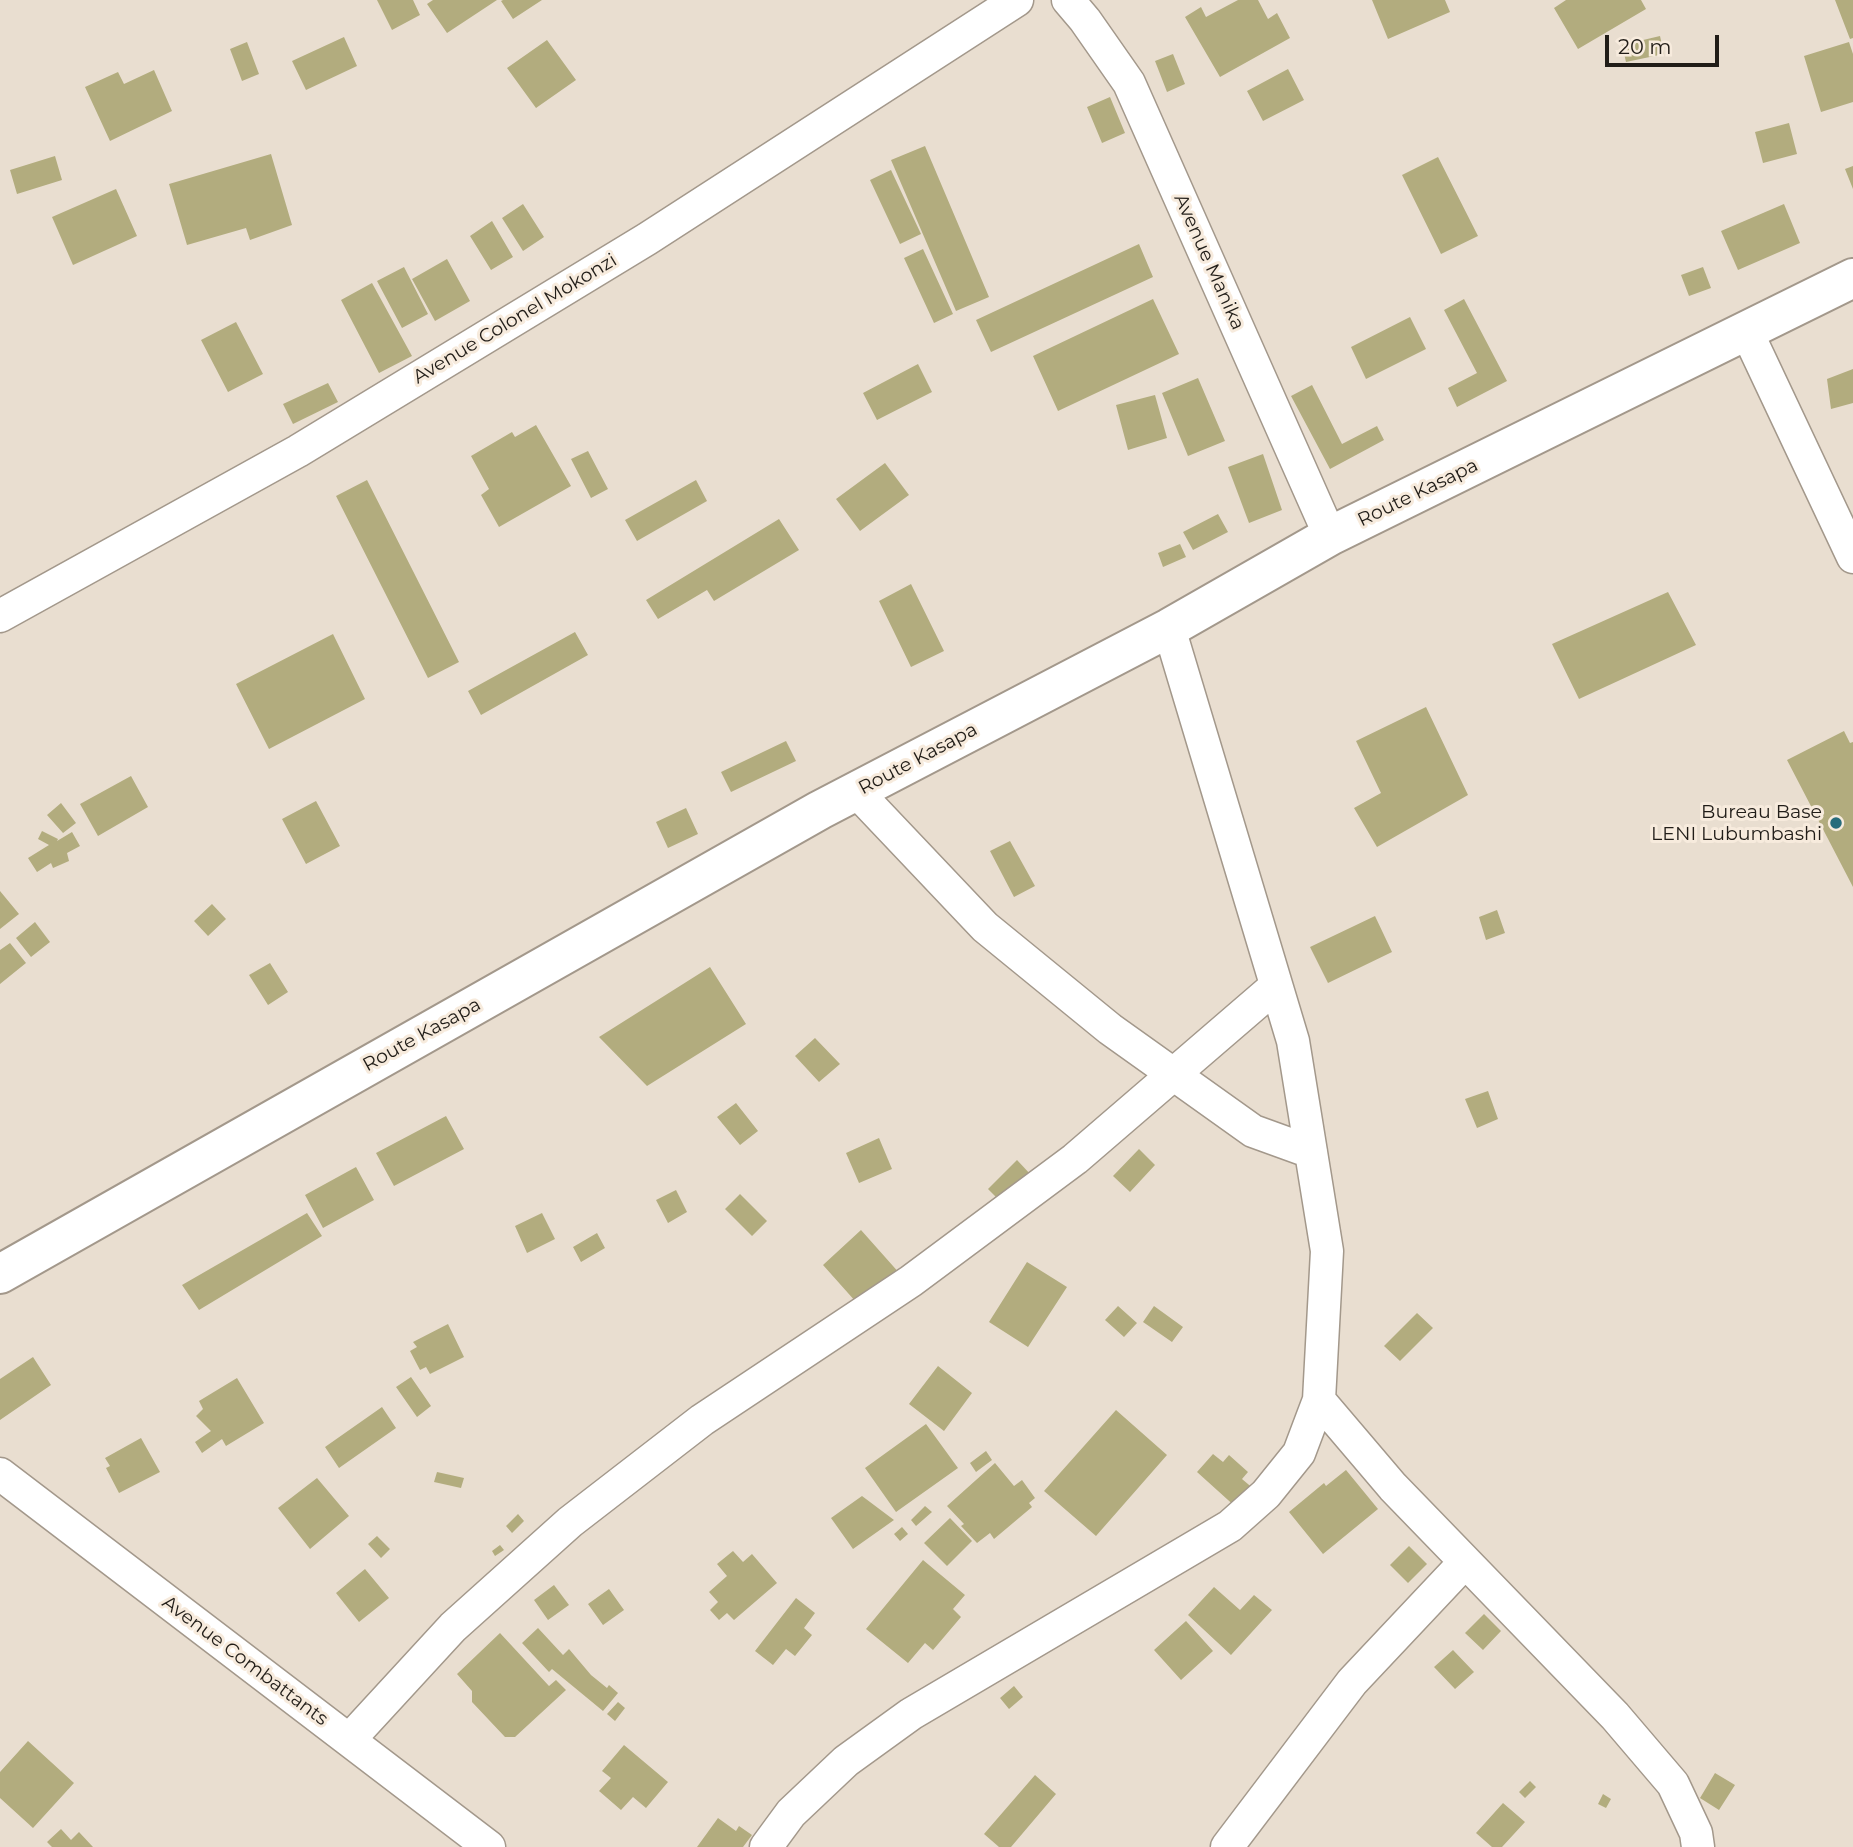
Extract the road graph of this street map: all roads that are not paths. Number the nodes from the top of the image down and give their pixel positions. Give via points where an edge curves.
1 (1017, 0) edge
2 (1068, 0) edge
3 (1853, 278) edge
4 (1746, 330) junction
5 (1330, 536) junction
6 (1853, 557) edge
7 (0, 616) edge
8 (1169, 628) junction
9 (856, 791) junction
10 (1276, 986) junction
11 (1173, 1076) junction
12 (1311, 1152) junction
13 (0, 1274) edge
14 (1319, 1400) junction
15 (0, 1474) edge
16 (1465, 1562) junction
17 (349, 1740) junction
18 (489, 1847) edge
19 (766, 1847) edge
20 (1227, 1847) edge
21 (1698, 1847) edge

1 - 7 street, Avenue Colonel Mokonzi via 647,239 298,450
2 - 5 street, Avenue Manika via 1129,83
3 - 4 main road, Route Kasapa
4 - 5 main road, Route Kasapa
4 - 6 street
5 - 8 main road, Route Kasapa
8 - 9 main road, Route Kasapa
8 - 10 street
9 - 11 street via 985,927
9 - 13 main road, Route Kasapa
10 - 11 street
10 - 12 street via 1293,1041
11 - 12 street via 1253,1131
11 - 17 street via 1075,1159 911,1281 702,1420 570,1522 453,1628
12 - 14 street via 1327,1251
14 - 16 street
14 - 19 street via 1299,1454 1230,1526 911,1714 846,1761 791,1813
15 - 17 street, Avenue Combattants
16 - 20 street via 1352,1682
16 - 21 street via 1615,1716 1673,1784
17 - 18 street, Avenue Combattants

